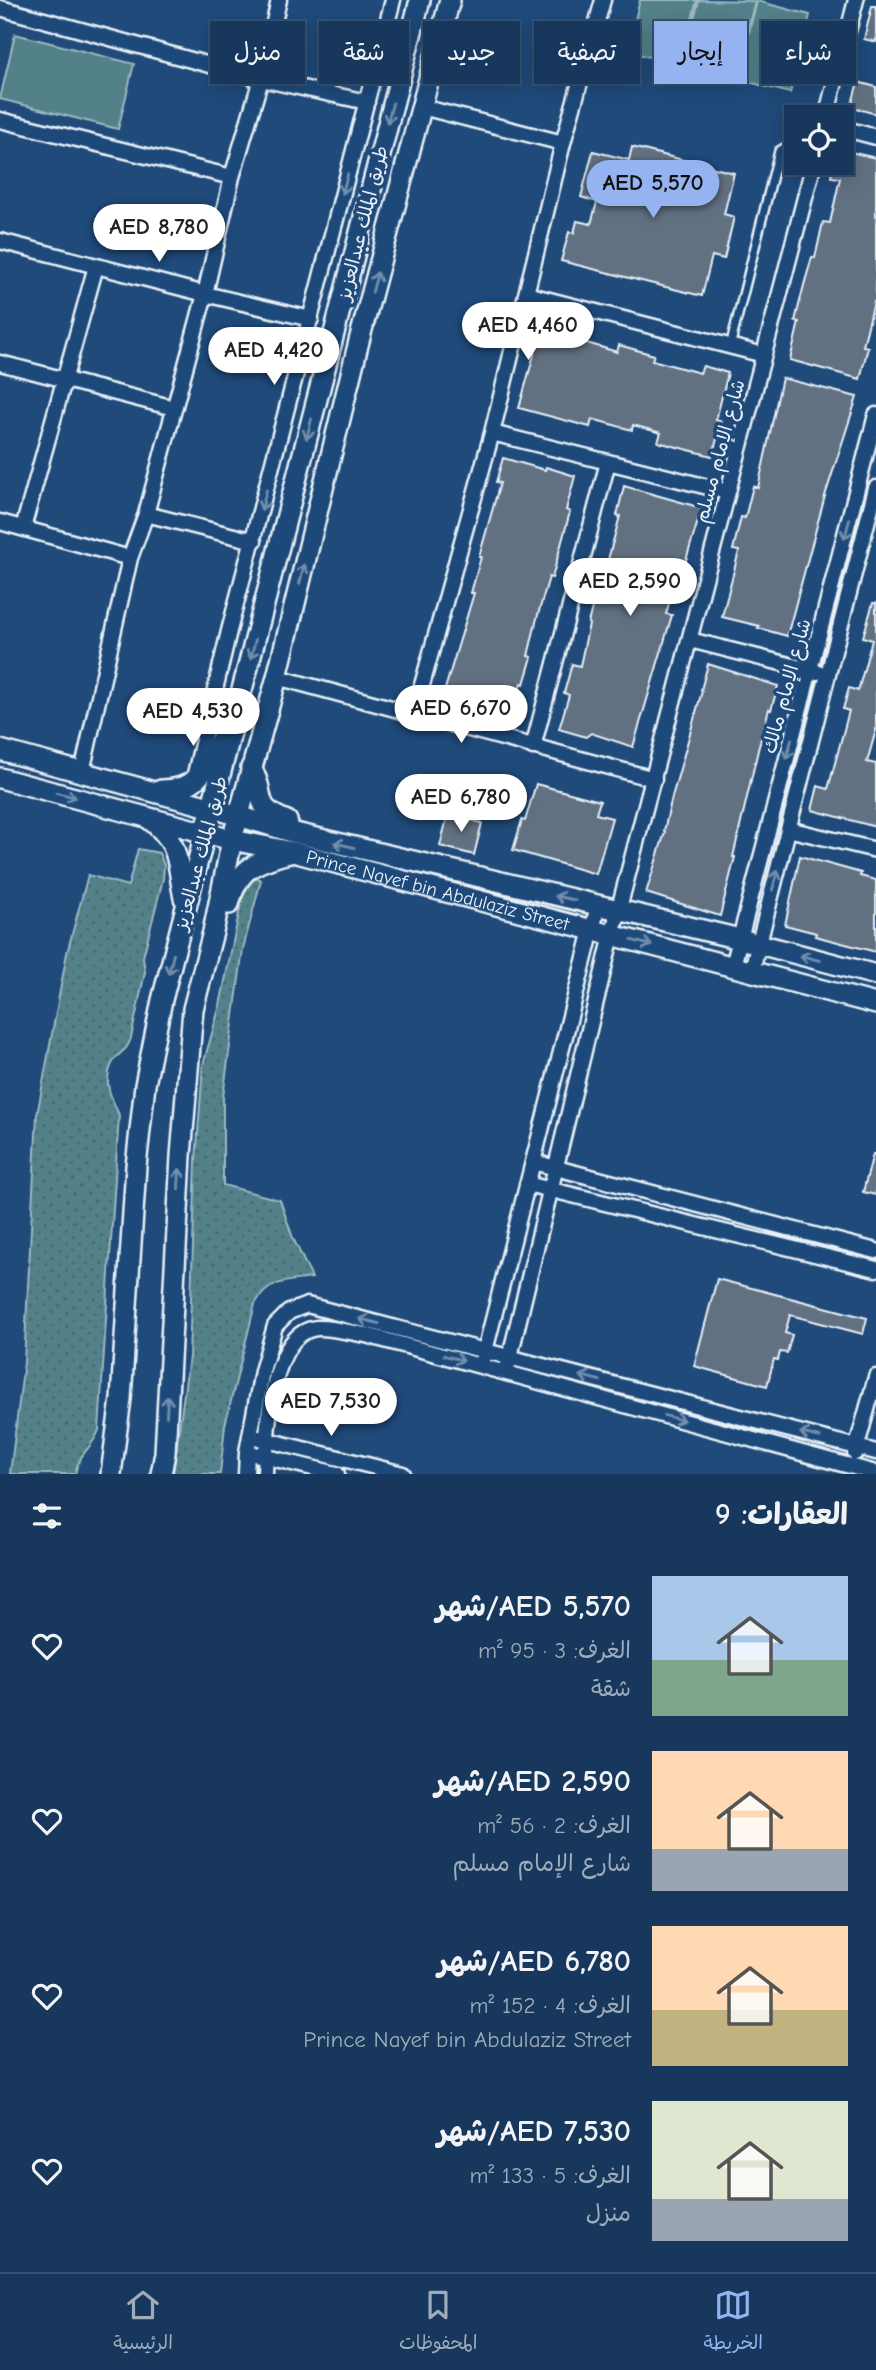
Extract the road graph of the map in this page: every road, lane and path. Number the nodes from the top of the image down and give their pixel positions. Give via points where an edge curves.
1 (279, 0) edge
2 (393, 0) edge
3 (420, 0) edge
4 (450, 0) edge
5 (603, 0) edge
6 (856, 0) edge
7 (0, 8) edge
8 (274, 21) edge
9 (210, 65) edge
10 (260, 84) edge
11 (284, 84) edge
12 (368, 102) junction
13 (829, 105) edge
14 (422, 107) junction
15 (0, 120) edge
16 (854, 131) edge
17 (876, 137) edge
18 (563, 143) junction
19 (784, 148) edge
20 (811, 175) edge
21 (232, 177) junction
22 (0, 241) edge
23 (96, 266) junction
24 (205, 294) junction
25 (526, 294) junction
26 (311, 319) junction
27 (730, 346) junction
28 (764, 355) junction
29 (0, 363) edge
30 (64, 381) junction
31 (174, 408) junction
32 (876, 415) edge
33 (492, 433) junction
34 (608, 462) junction
35 (876, 488) edge
36 (728, 492) junction
37 (146, 514) junction
38 (0, 522) edge
39 (23, 528) junction
40 (254, 541) junction
41 (130, 558) junction
42 (690, 639) junction
43 (810, 670) junction
44 (828, 675) junction
45 (277, 677) junction
46 (238, 708) junction
47 (414, 714) junction
48 (533, 747) junction
49 (0, 750) edge
50 (251, 768) junction
51 (82, 772) junction
52 (0, 778) edge
53 (654, 779) junction
54 (193, 783) junction
55 (148, 790) junction
56 (213, 808) junction
57 (144, 815) junction
58 (238, 816) junction
59 (788, 829) junction
60 (205, 832) junction
61 (232, 840) junction
62 (292, 842) junction
63 (876, 850) edge
64 (598, 906) junction
65 (186, 907) junction
66 (620, 911) junction
67 (591, 930) junction
68 (213, 932) junction
69 (612, 936) junction
70 (749, 942) junction
71 (743, 968) junction
72 (876, 975) edge
73 (876, 1004) edge
74 (533, 1161) junction
75 (556, 1168) junction
76 (527, 1184) junction
77 (551, 1189) junction
78 (876, 1251) edge
79 (876, 1269) edge
80 (285, 1315) junction
81 (300, 1335) junction
82 (483, 1358) junction
83 (510, 1358) junction
84 (506, 1373) junction
85 (876, 1377) edge
86 (250, 1436) junction
87 (267, 1440) junction
88 (857, 1447) junction
89 (247, 1451) junction
90 (876, 1452) edge
91 (266, 1456) junction
92 (873, 1468) edge
93 (851, 1470) edge
94 (111, 1474) edge
95 (161, 1474) edge
96 (246, 1474) edge
97 (265, 1474) edge
98 (337, 1474) edge
99 (403, 1474) edge

1 - 8 street
2 - 12 street
3 -> 46 main road, طريق الملك عبدالعزيز
4 - 14 main road, طريق الملك عبدالعزيز
5 - 18 street
6 - 13 street
7 - 9 street
10 - 21 street
11 - 12 street
12 -> 26 street
14 - 18 street
45 -> 14 main road, طريق الملك عبدالعزيز
15 - 21 street
16 - 17 street
18 - 25 street
19 - 27 lane via 779,151
20 - 28 street, شارع الإمام مسلم
21 - 24 street
22 - 23 street
23 - 24 street
23 - 30 street
24 - 26 street
24 - 31 street
25 - 27 street
25 - 33 street
26 -> 40 street
27 - 28 street
28 - 36 street, شارع الإمام مسلم
29 - 30 street
30 - 31 street
30 - 39 street
31 - 37 street
32 -> 43 street, شارع الإمام مالك
33 - 34 street
33 - 47 street
34 - 36 street
34 - 48 street
35 - 44 street, شارع الإمام مالك
36 - 42 street, شارع الإمام مسلم
37 - 40 street
37 - 41 street
38 - 39 street
39 - 41 street
40 - 54 street
41 - 51 street
42 - 43 street
42 - 53 street, شارع الإمام مسلم
43 - 44 street
43 -> 70 street, شارع الإمام مالك
44 - 59 street, شارع الإمام مالك
45 - 47 street
45 - 50 main road, طريق الملك عبدالعزيز
46 - 54 main road
46 - 56 main road, طريق الملك عبدالعزيز
47 - 48 street
48 - 53 street
49 - 51 main road, Prince Nayef bin Abdulaziz Street
50 - 58 main road, طريق الملك عبدالعزيز
50 - 62 main road via 259,781 262,806 287,821
51 - 55 main road, Prince Nayef bin Abdulaziz Street
52 -> 57 main road, Prince Nayef bin Abdulaziz Street
53 - 66 street, شارع الإمام مسلم
54 - 55 main road via 176,790
55 - 56 main road, Prince Nayef bin Abdulaziz Street
56 - 58 main road, Prince Nayef bin Abdulaziz Street
56 - 60 main road, طريق الملك عبدالعزيز
57 - 60 main road, Prince Nayef bin Abdulaziz Street
57 - 65 main road via 158,826 180,861
58 - 61 main road, طريق الملك عبدالعزيز
58 - 62 main road, Prince Nayef bin Abdulaziz Street
59 - 63 street
70 -> 59 street, شارع الإمام مالك
60 - 61 main road, Prince Nayef bin Abdulaziz Street
60 - 65 main road, طريق الملك عبدالعزيز
61 - 62 main road, Prince Nayef bin Abdulaziz Street
61 - 68 main road, طريق الملك عبدالعزيز
64 -> 62 main road, Prince Nayef bin Abdulaziz Street
62 - 67 main road, Prince Nayef bin Abdulaziz Street
62 - 68 main road via 247,870 232,890 226,917
64 - 66 main road, Prince Nayef bin Abdulaziz Street
64 - 67 street
65 -> 94 main road, طريق الملك عبدالعزيز via 145,1085
66 - 69 street, شارع الإمام مسلم
66 - 70 main road, Prince Nayef bin Abdulaziz Street
67 - 69 main road, Prince Nayef bin Abdulaziz Street
67 - 74 street
95 -> 68 main road, طريق الملك عبدالعزيز via 193,1009
69 -> 71 main road, Prince Nayef bin Abdulaziz Street
69 - 75 street, شارع الإمام مسلم
70 - 71 street, شارع الإمام مالك
72 -> 70 main road, Prince Nayef bin Abdulaziz Street
71 - 73 main road, Prince Nayef bin Abdulaziz Street
74 - 75 street
74 - 76 street
75 - 77 street, شارع الإمام مسلم
75 - 78 street
76 - 77 street
76 - 82 street
77 - 79 street
77 - 83 street, شارع الإمام مسلم
80 - 81 street
82 -> 80 street via 307,1305
80 - 86 street via 275,1326
81 -> 82 street via 316,1328
81 - 87 street via 289,1344 281,1362
82 - 83 street
82 - 84 street
83 - 84 street, شارع الإمام مسلم
88 -> 83 street
84 -> 93 street
85 - 88 street
86 - 87 street
86 - 89 street
87 - 91 street
87 - 99 street
88 - 90 street
88 - 93 street
89 - 91 street
89 - 96 street
91 - 97 street
91 - 98 street
92 - 93 street

